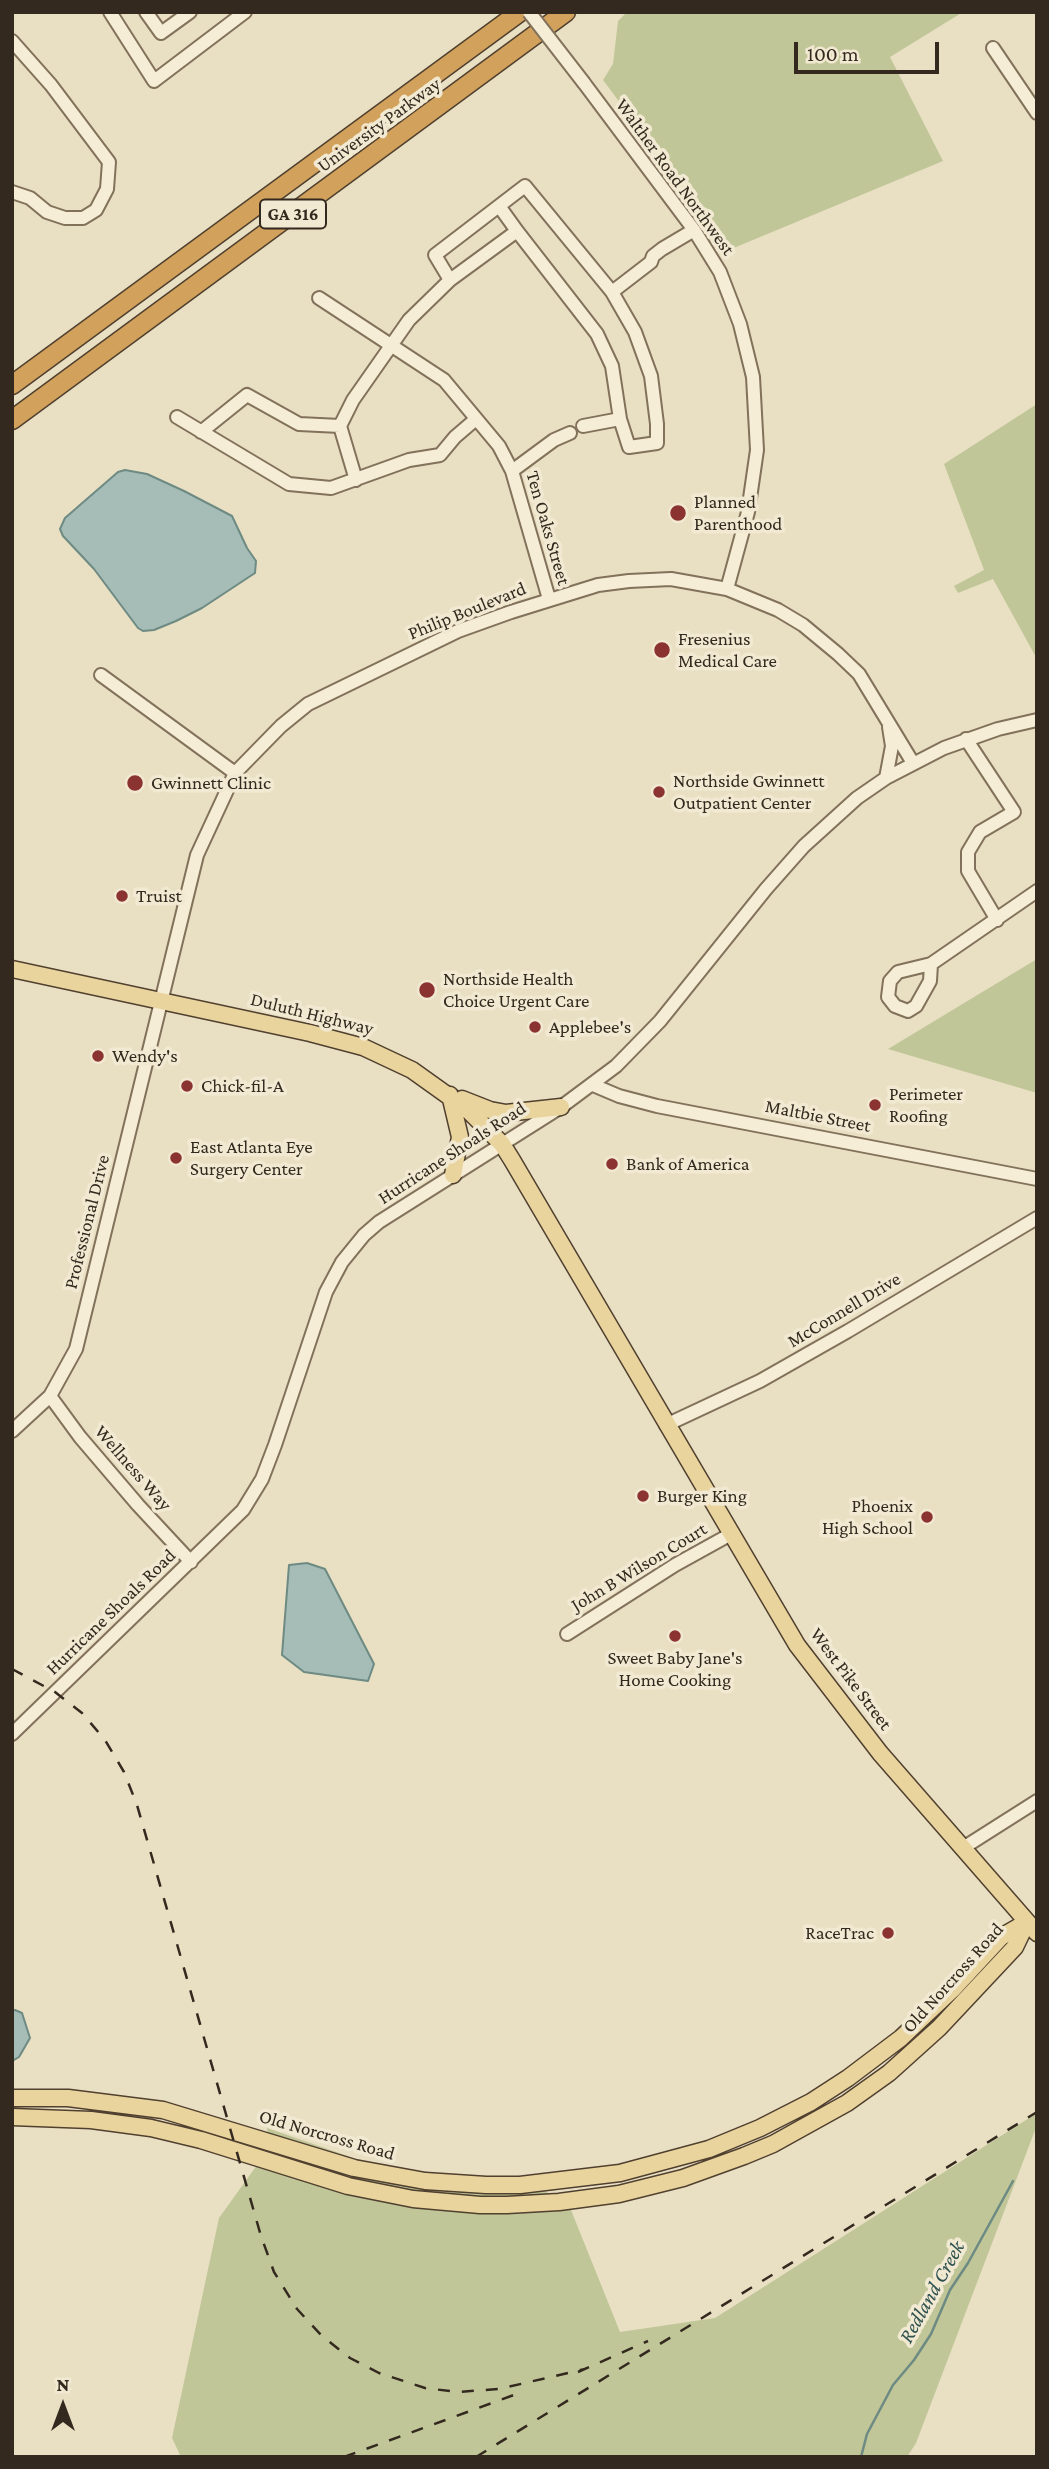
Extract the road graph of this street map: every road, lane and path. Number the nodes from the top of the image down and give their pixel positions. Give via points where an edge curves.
1 (110, 12) edge
2 (146, 12) edge
3 (190, 12) edge
4 (520, 12) edge
5 (529, 12) edge
6 (566, 12) edge
7 (243, 13) edge
8 (12, 41) edge
9 (993, 48) dead end
10 (1037, 113) edge
11 (12, 192) edge
12 (499, 205) junction
13 (517, 231) junction
14 (696, 233) junction
15 (450, 280) junction
16 (612, 292) junction
17 (319, 298) dead end
18 (390, 345) junction
19 (12, 385) edge
20 (177, 418) dead end
21 (476, 419) junction
22 (620, 419) junction
23 (12, 420) edge
24 (340, 426) junction
25 (583, 426) dead end
26 (201, 432) junction
27 (570, 433) dead end
28 (511, 469) junction
29 (356, 480) junction
30 (727, 589) junction
31 (549, 599) junction
32 (101, 675) dead end
33 (888, 719) junction
34 (1037, 720) edge
35 (966, 739) junction
36 (913, 763) junction
37 (235, 773) junction
38 (886, 778) junction
39 (1037, 891) edge
40 (997, 920) junction
41 (931, 964) dead end
42 (12, 969) edge
43 (162, 1001) junction
44 (593, 1084) junction
45 (450, 1095) junction
46 (561, 1107) junction
47 (502, 1144) junction
48 (453, 1175) junction
49 (1037, 1180) edge
50 (1037, 1218) edge
51 (50, 1396) junction
52 (666, 1425) junction
53 (12, 1431) edge
54 (731, 1534) junction
55 (191, 1562) junction
56 (567, 1634) dead end
57 (12, 1734) edge
58 (1037, 1801) edge
59 (963, 1848) junction
60 (1032, 1928) edge
61 (12, 2098) edge
62 (12, 2117) edge

1 - 7 street via 154,81
2 - 3 street via 161,33
4 - 19 highway, University Parkway / GA 316
5 - 14 street, Walther Road Northwest, bridge
6 - 23 highway, University Parkway / GA 316
8 - 11 street via 109,162 107,189 96,210 83,218 47,212 30,198
9 - 10 street
12 - 13 street
12 - 15 street via 435,255
12 - 16 street via 525,186
13 - 15 street
13 - 22 street via 597,334 612,366
14 - 16 street
14 - 30 street, Walther Road Northwest via 720,272 736,312 755,396 757,450 752,495
15 - 18 street via 408,320
16 - 22 street via 635,332 651,376 657,443 629,447
17 - 18 street
18 - 21 street via 444,380
18 - 24 street
20 - 26 street
21 - 28 street via 487,431 503,436 501,463
21 - 29 street via 440,455 409,460
22 - 25 street
24 - 26 street via 299,424 247,395
24 - 29 street
26 - 29 street via 289,484 331,488
27 - 28 street
28 - 31 street, Ten Oaks Street
30 - 31 street, Philip Boulevard via 671,579 629,581
30 - 33 street, Philip Boulevard via 778,610 825,643 859,674
31 - 37 street, Philip Boulevard via 458,631 308,704
32 - 37 street
33 - 36 street, Philip Boulevard
33 - 38 street via 892,746
34 - 35 street, Hurricane Shoals Road
35 - 36 street, Hurricane Shoals Road
35 - 40 street via 1014,812 980,832 968,852 968,871
36 - 38 street, Hurricane Shoals Road
37 - 43 street, Philip Boulevard via 197,855
38 - 44 street, Hurricane Shoals Road via 804,846 637,1047
39 - 40 street
40 - 41 street
42 - 43 main road, Duluth Highway
43 - 45 main road, Duluth Highway via 363,1047 412,1070
43 - 51 street, Professional Drive via 76,1349
44 - 46 street, Hurricane Shoals Road
44 - 49 street, Maltbie Street via 657,1106
45 - 46 main road via 506,1113
45 - 47 main road, Duluth Highway
45 - 48 main road via 460,1137
46 - 47 street, Hurricane Shoals Road
47 - 48 street, Hurricane Shoals Road
47 - 52 main road, Duluth Highway
48 - 55 street, Hurricane Shoals Road via 379,1222 342,1262 320,1309 262,1479 243,1510
50 - 52 street, McConnell Drive via 769,1376
51 - 53 street, Professional Drive
51 - 55 street, Wellness Way via 113,1476
52 - 54 main road, West Pike Street
54 - 56 street, John B Wilson Court
54 - 59 main road, West Pike Street via 816,1672
55 - 57 street, Hurricane Shoals Road
58 - 59 street
59 - 60 main road, West Pike Street
60 - 61 main road, Old Norcross Road via 1001,1937 901,2038 811,2102 709,2149 620,2173 520,2185 425,2181 354,2168 163,2110 68,2098
60 - 62 main road, Old Norcross Road via 942,2025 847,2103 744,2156 619,2194 507,2205 413,2199 348,2186 151,2128

